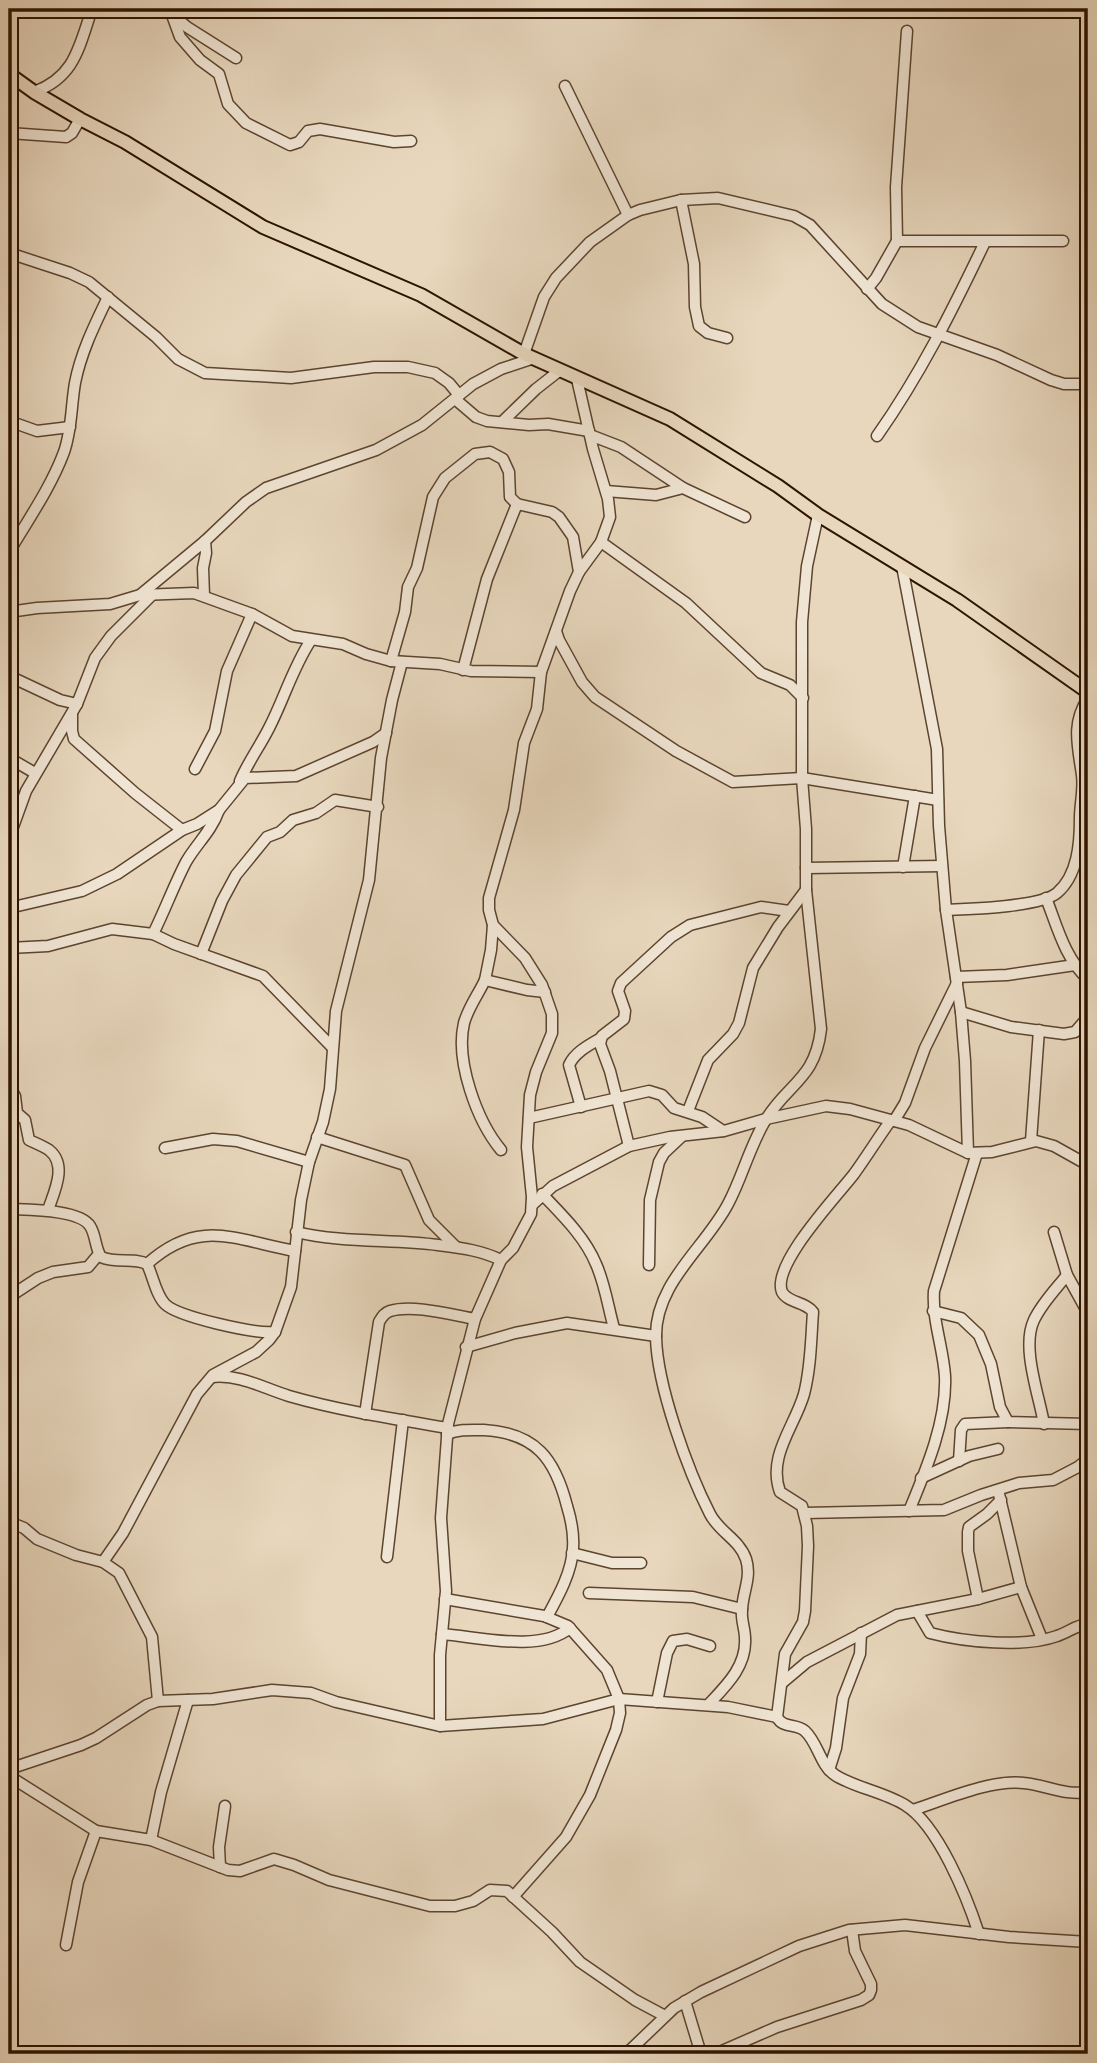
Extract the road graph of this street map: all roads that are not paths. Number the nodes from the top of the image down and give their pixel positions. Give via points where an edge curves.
1 (92, 9) edge
2 (169, 12) edge
3 (907, 31) dead end
4 (236, 58) dead end
5 (9, 74) edge
6 (565, 86) dead end
7 (34, 92) junction
8 (80, 120) junction
9 (9, 133) edge
10 (411, 141) dead end
11 (681, 200) junction
12 (628, 215) junction
13 (897, 241) junction
14 (1063, 241) dead end
15 (985, 242) junction
16 (9, 253) edge
17 (867, 289) junction
18 (108, 297) junction
19 (938, 335) junction
20 (727, 338) dead end
21 (529, 356) junction
22 (559, 371) junction
23 (577, 379) junction
24 (1088, 384) edge
25 (457, 397) junction
26 (9, 421) edge
27 (502, 422) junction
28 (70, 427) junction
29 (589, 433) junction
30 (877, 436) dead end
31 (683, 488) junction
32 (606, 491) junction
33 (517, 504) junction
34 (818, 514) junction
35 (745, 516) dead end
36 (205, 541) junction
37 (601, 541) junction
38 (9, 552) edge
39 (902, 566) junction
40 (579, 572) junction
41 (140, 595) junction
42 (151, 596) junction
43 (204, 596) junction
44 (9, 612) edge
45 (252, 614) junction
46 (556, 631) junction
47 (311, 640) junction
48 (391, 661) junction
49 (402, 662) junction
50 (463, 670) junction
51 (541, 672) junction
52 (9, 676) edge
53 (1088, 692) edge
54 (803, 698) junction
55 (1088, 698) edge
56 (77, 704) junction
57 (72, 714) junction
58 (386, 733) junction
59 (9, 758) edge
60 (195, 769) dead end
61 (35, 773) junction
62 (802, 778) junction
63 (238, 785) junction
64 (915, 796) junction
65 (938, 800) junction
66 (378, 807) junction
67 (219, 810) junction
68 (182, 830) junction
69 (9, 838) edge
70 (942, 866) junction
71 (903, 867) junction
72 (806, 868) junction
73 (806, 890) junction
74 (1046, 898) junction
75 (9, 908) edge
76 (946, 910) junction
77 (789, 911) junction
78 (493, 925) junction
79 (153, 934) junction
80 (9, 948) edge
81 (201, 954) junction
82 (1075, 965) junction
83 (485, 979) junction
84 (1088, 979) edge
85 (956, 980) junction
86 (545, 992) junction
87 (961, 1012) junction
88 (1088, 1017) edge
89 (1039, 1030) junction
90 (601, 1038) junction
91 (332, 1047) junction
92 (9, 1086) edge
93 (617, 1099) junction
94 (582, 1107) junction
95 (688, 1111) junction
96 (528, 1118) junction
97 (766, 1119) junction
98 (892, 1121) junction
99 (724, 1131) junction
100 (682, 1136) junction
101 (317, 1137) junction
102 (1031, 1141) junction
103 (629, 1146) junction
104 (165, 1149) dead end
105 (501, 1150) dead end
106 (973, 1153) junction
107 (309, 1162) junction
108 (1088, 1165) edge
109 (542, 1194) junction
110 (532, 1205) junction
111 (9, 1209) edge
112 (48, 1210) junction
113 (296, 1232) junction
114 (1054, 1232) dead end
115 (456, 1247) junction
116 (295, 1251) junction
117 (99, 1254) junction
118 (501, 1261) junction
119 (147, 1264) junction
120 (649, 1265) dead end
121 (1067, 1275) junction
122 (9, 1297) edge
123 (933, 1311) junction
124 (1088, 1313) edge
125 (475, 1319) junction
126 (614, 1328) junction
127 (275, 1332) junction
128 (656, 1336) junction
129 (466, 1347) junction
130 (211, 1377) junction
131 (365, 1414) junction
132 (403, 1420) junction
133 (1008, 1422) junction
134 (1044, 1424) junction
135 (1088, 1424) edge
136 (447, 1431) junction
137 (998, 1449) dead end
138 (1088, 1459) edge
139 (959, 1461) junction
140 (921, 1478) junction
141 (999, 1495) junction
142 (909, 1511) junction
143 (805, 1513) junction
144 (9, 1522) edge
145 (572, 1553) junction
146 (387, 1557) dead end
147 (103, 1562) junction
148 (641, 1563) dead end
149 (1021, 1587) junction
150 (589, 1594) dead end
151 (445, 1599) junction
152 (978, 1599) junction
153 (742, 1609) junction
154 (917, 1611) junction
155 (547, 1618) junction
156 (1088, 1624) edge
157 (570, 1628) junction
158 (861, 1633) junction
159 (442, 1634) junction
160 (1042, 1639) junction
161 (710, 1646) dead end
162 (782, 1683) junction
163 (619, 1699) junction
164 (188, 1700) junction
165 (158, 1701) junction
166 (657, 1702) junction
167 (708, 1705) junction
168 (777, 1717) junction
169 (440, 1726) junction
170 (9, 1769) edge
171 (830, 1770) junction
172 (9, 1776) edge
173 (1088, 1793) edge
174 (225, 1806) dead end
175 (913, 1811) junction
176 (96, 1831) junction
177 (151, 1840) junction
178 (220, 1867) junction
179 (513, 1897) junction
180 (852, 1930) junction
181 (979, 1934) junction
182 (1088, 1942) edge
183 (66, 1945) dead end
184 (685, 2001) junction
185 (665, 2016) junction
186 (626, 2054) edge
187 (701, 2054) edge
188 (715, 2054) edge

1 - 7 street via 66,72
2 - 4 street
2 - 10 street via 189,50 219,74 228,104 246,123 268,135 290,145 314,129
3 - 13 street via 896,187
5 - 7 main road
6 - 12 street
7 - 8 main road
8 - 9 street via 66,137
8 - 21 main road via 125,142 263,228 421,295
11 - 12 street
11 - 17 street via 718,198 793,216 820,233
11 - 20 street via 694,264 699,326
12 - 21 street via 590,242 556,278 544,297
13 - 15 street
13 - 17 street
14 - 15 street
15 - 19 street
16 - 18 street via 70,273
17 - 19 street via 900,317
18 - 25 street via 172,354 205,373 291,377 408,367 435,373 449,383
18 - 28 street via 82,358
19 - 24 street via 1051,380
19 - 30 street
21 - 22 main road
21 - 25 street
22 - 23 main road
22 - 27 street
23 - 29 street
23 - 34 main road via 670,419
25 - 27 street via 476,417
25 - 36 street via 422,425 376,450 266,488
26 - 28 street via 37,431
27 - 29 street via 548,424
28 - 38 street via 63,455
29 - 31 street via 621,447
29 - 32 street
31 - 32 street via 656,495
31 - 35 street
32 - 37 street via 610,517
33 - 40 street via 559,517 575,542
33 - 48 street via 510,497 506,464 490,452 475,454 445,478 433,497
33 - 50 street via 487,579
34 - 39 main road
34 - 54 street via 802,622
36 - 41 street
36 - 43 street
37 - 40 street
37 - 54 street via 686,603 761,673 790,685
39 - 53 main road
39 - 65 street via 937,749
40 - 46 street
41 - 42 street
41 - 44 street via 110,604
42 - 43 street
42 - 56 street via 102,648
43 - 45 street
45 - 47 street
45 - 60 street via 227,671 215,731
46 - 51 street
46 - 62 street via 589,692 676,751 738,783
47 - 48 street via 343,643
47 - 63 street
48 - 49 street
49 - 50 street
49 - 58 street
50 - 51 street
51 - 78 street via 514,810 490,889
52 - 56 street
54 - 62 street
55 - 74 street via 1076,731 1083,780 1077,857 1060,890
56 - 57 street
57 - 61 street
57 - 68 street via 74,739
58 - 63 street via 296,776 251,777
58 - 66 street
59 - 61 street
61 - 69 street
62 - 64 street
62 - 72 street
63 - 67 street
64 - 65 street
64 - 71 street
65 - 70 street
66 - 81 street via 335,800 267,837 236,876
66 - 91 street via 369,880 340,990
67 - 68 street
67 - 79 street via 214,826 187,862
68 - 75 street via 91,887
70 - 71 street
70 - 76 street
71 - 72 street
72 - 73 street
73 - 77 street
73 - 97 street via 819,1047 807,1071
74 - 76 street
74 - 82 street
76 - 85 street
77 - 90 street via 752,909 690,925 671,937 621,983 618,990 624,1019
77 - 95 street via 753,968 744,1012 733,1034 708,1060
78 - 83 street
78 - 86 street via 526,958
79 - 80 street via 111,929 48,947
79 - 81 street
81 - 91 street via 266,978
82 - 84 street
82 - 85 street
83 - 86 street
83 - 105 street via 464,1024 465,1069 488,1132
85 - 87 street
85 - 98 street via 902,1108
86 - 96 street via 552,1032 536,1072
87 - 89 street
87 - 106 street
88 - 89 street via 1071,1033
89 - 102 street
90 - 93 street
90 - 94 street via 569,1065
91 - 101 street via 330,1089
92 - 112 street via 17,1112 25,1119 29,1140 50,1150 58,1165 59,1180
93 - 94 street
93 - 95 street via 657,1092 674,1108
93 - 103 street
94 - 96 street
95 - 99 street
96 - 110 street
97 - 98 street via 826,1107
97 - 99 street
97 - 128 street via 722,1216 673,1282
98 - 106 street
98 - 143 street via 807,1230 782,1278 784,1294 813,1312 806,1384 778,1466 780,1492 798,1502
99 - 100 street
100 - 103 street
100 - 120 street via 659,1162 648,1212
101 - 107 street
101 - 115 street via 405,1165 429,1220
102 - 106 street
102 - 108 street via 1054,1146
103 - 109 street
104 - 107 street via 213,1139 237,1141
106 - 123 street via 934,1291
107 - 113 street
109 - 110 street
109 - 126 street via 591,1254
110 - 118 street via 524,1231
111 - 112 street
112 - 117 street via 85,1220
113 - 115 street
113 - 116 street
114 - 121 street
115 - 118 street
116 - 119 street via 217,1234 167,1247
116 - 127 street via 291,1287
117 - 119 street via 113,1262
117 - 122 street via 88,1267 53,1272
118 - 125 street
119 - 127 street via 161,1298 170,1307 226,1326
121 - 124 street
121 - 134 street via 1044,1303 1030,1336 1030,1360
123 - 133 street via 961,1318 979,1335
123 - 140 street via 943,1357 944,1395
125 - 129 street
125 - 131 street via 409,1310 383,1315
126 - 128 street
126 - 129 street via 567,1323
127 - 130 street via 256,1352
128 - 153 street via 665,1389 688,1461 712,1517 740,1546 748,1565
129 - 136 street
130 - 131 street via 233,1377
130 - 147 street via 197,1394
131 - 132 street
132 - 136 street
132 - 146 street
133 - 134 street
133 - 139 street via 965,1424
134 - 135 street
136 - 145 street via 493,1431 544,1454 561,1482 572,1523
136 - 151 street via 442,1518
137 - 139 street
138 - 141 street via 1053,1480 1019,1483
139 - 140 street
140 - 142 street
141 - 142 street via 944,1510
141 - 149 street
141 - 152 street via 968,1532
142 - 143 street
143 - 162 street via 805,1611 787,1647
144 - 147 street via 53,1547
145 - 148 street via 612,1563
145 - 155 street
147 - 165 street via 125,1581 152,1637
149 - 152 street
149 - 160 street
150 - 153 street via 693,1597
151 - 155 street
151 - 159 street
152 - 154 street
153 - 167 street via 744,1655 731,1680
154 - 158 street via 897,1615
154 - 160 street via 930,1633 958,1640
155 - 157 street
156 - 160 street
157 - 159 street via 537,1642
157 - 163 street via 607,1670
158 - 162 street via 807,1662
158 - 171 street via 860,1654 842,1698
159 - 169 street
161 - 166 street via 687,1639 673,1641
162 - 168 street
163 - 166 street
163 - 169 street via 543,1719
163 - 179 street via 616,1730 590,1795 566,1837
164 - 165 street
164 - 169 street via 298,1691
164 - 177 street
165 - 170 street via 81,1745
166 - 167 street
167 - 168 street
168 - 171 street via 806,1732
171 - 175 street
172 - 176 street
173 - 175 street via 1023,1782 954,1796
174 - 178 street
175 - 181 street via 955,1872
176 - 177 street
176 - 183 street via 78,1882
177 - 178 street
178 - 179 street via 240,1871 274,1859 329,1880 430,1906 456,1906 489,1889 507,1891
179 - 185 street via 580,1962
180 - 181 street via 905,1925
180 - 184 street via 799,1945
180 - 188 street via 855,1951 871,1984 869,1995
181 - 182 street
184 - 185 street
184 - 187 street
185 - 186 street

